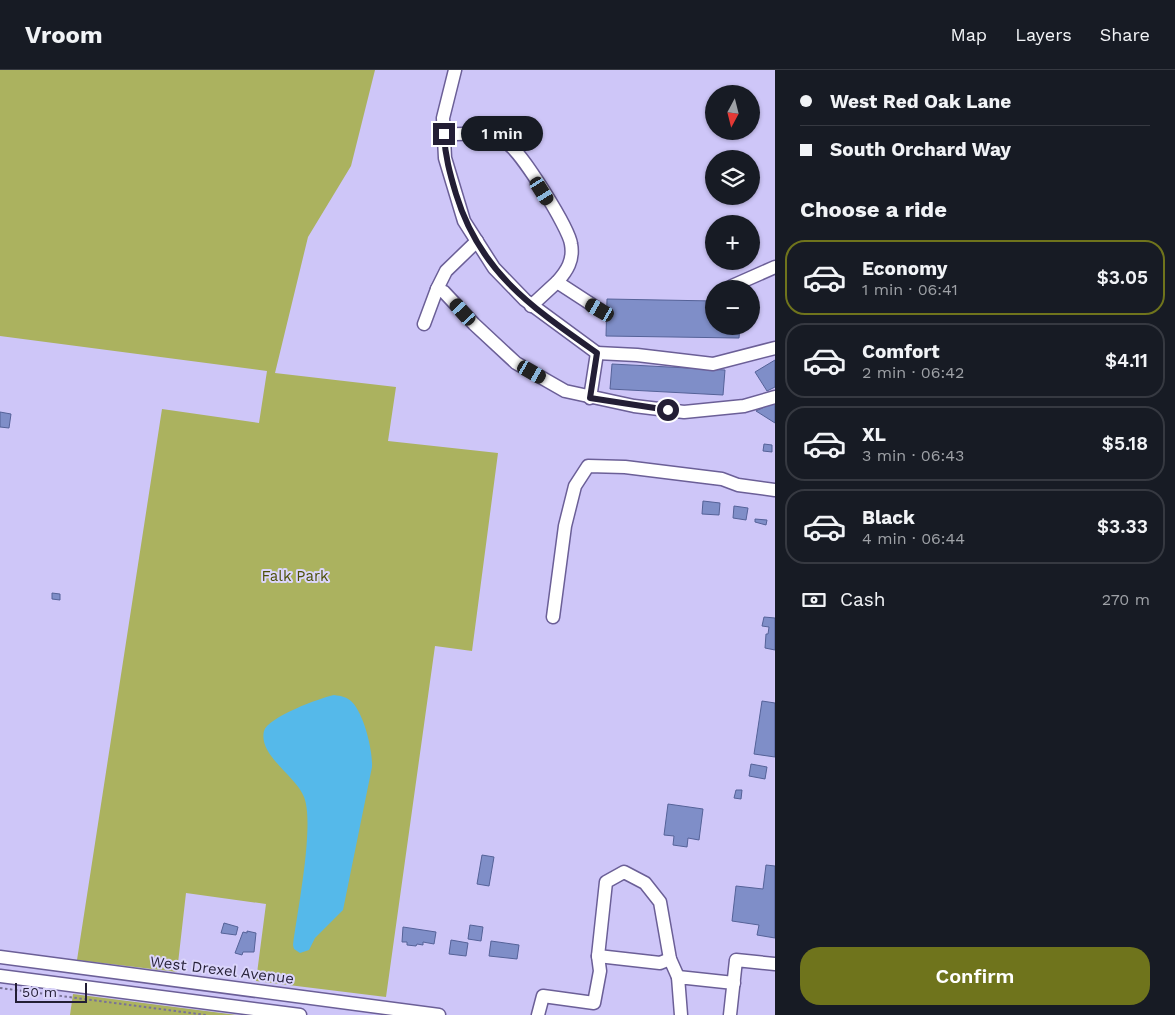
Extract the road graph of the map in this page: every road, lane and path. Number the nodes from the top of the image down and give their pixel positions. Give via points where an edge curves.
1 (455, 70) edge
2 (444, 134) junction
3 (476, 241) junction
4 (775, 267) edge
5 (746, 280) edge
6 (557, 282) junction
7 (437, 289) junction
8 (532, 306) junction
9 (600, 310) dead end
10 (424, 324) dead end
11 (775, 348) edge
12 (597, 353) junction
13 (775, 396) edge
14 (590, 398) junction
15 (775, 490) edge
16 (553, 617) dead end
17 (598, 956) junction
18 (0, 957) edge
19 (670, 959) junction
20 (775, 964) edge
21 (0, 976) edge
22 (678, 976) junction
23 (734, 982) junction
24 (215, 985) junction
25 (0, 988) edge
26 (212, 1003) junction
27 (206, 1015) edge
28 (300, 1015) edge
29 (439, 1015) edge
30 (538, 1015) edge
31 (680, 1015) edge
32 (730, 1015) edge

1 - 2 street via 443,118
2 - 3 street via 445,158 464,221
2 - 6 street via 493,138 508,144 525,164 568,232 572,256 568,269
3 - 7 street via 446,271
3 - 8 street via 494,268
4 - 5 street
6 - 8 street
6 - 9 street
7 - 10 street
7 - 14 street via 444,292 516,363 565,391
8 - 12 street
11 - 12 street via 712,364
12 - 14 street
13 - 14 street via 744,406 684,412
15 - 16 street via 738,486 722,479 625,467 588,466 575,486 565,526
17 - 19 street via 660,963
17 - 19 street via 606,882 624,872 645,883 660,902
17 - 30 street via 600,971 594,1003 543,996
18 - 24 street, West Drexel Avenue
19 - 22 street
20 - 23 street via 736,960
21 - 26 street
22 - 23 street
22 - 31 street
23 - 32 street
24 - 26 street
24 - 29 street, West Drexel Avenue
25 - 27 path
26 - 28 street

